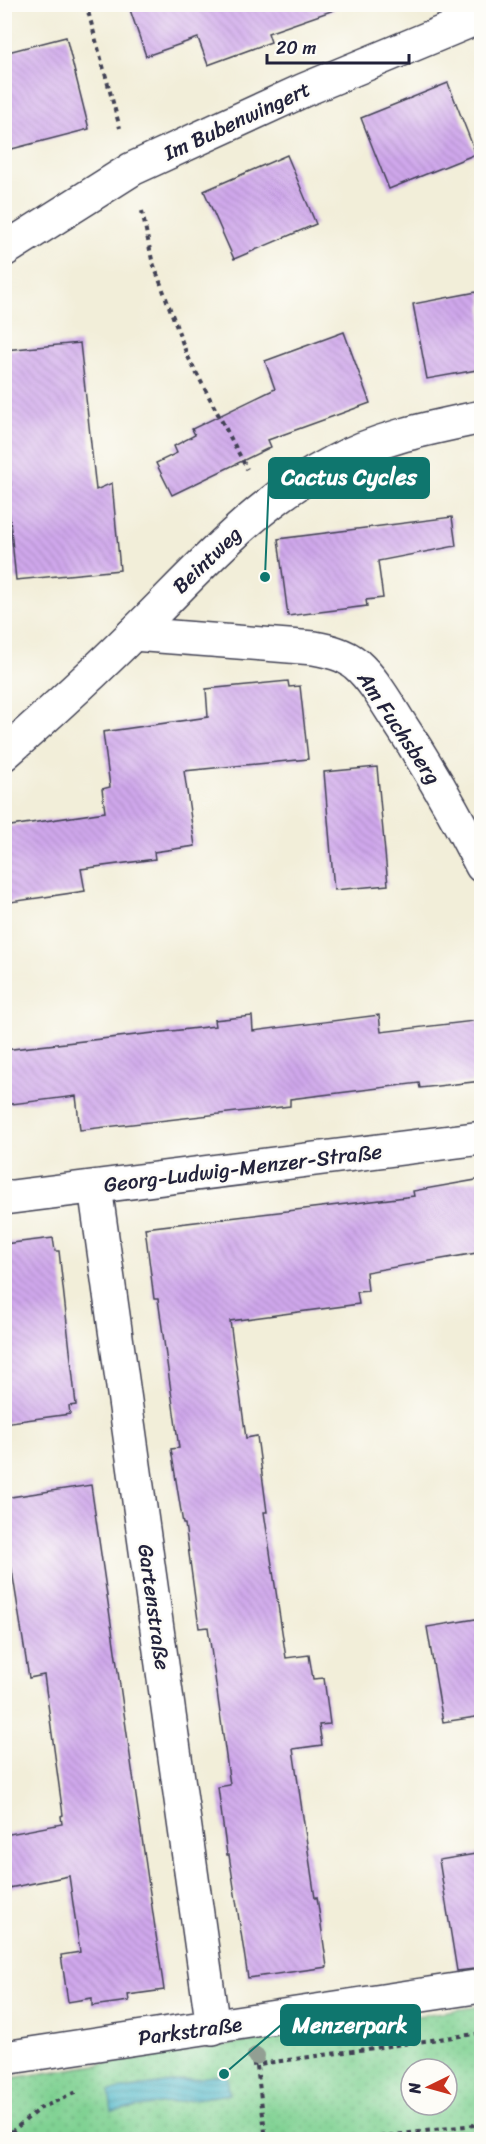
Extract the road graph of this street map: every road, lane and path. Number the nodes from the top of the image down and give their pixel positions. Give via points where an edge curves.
1 (86, 4) edge
2 (482, 16) edge
3 (132, 169) junction
4 (4, 250) edge
5 (152, 260) dead end
6 (482, 417) edge
7 (267, 506) junction
8 (133, 634) junction
9 (4, 754) edge
10 (482, 866) edge
11 (482, 1138) edge
12 (95, 1187) junction
13 (4, 1198) edge
14 (482, 1986) edge
15 (213, 2028) junction
16 (482, 2033) edge
17 (4, 2058) edge
18 (248, 2065) dead end
19 (257, 2066) junction
20 (80, 2091) dead end
21 (482, 2124) edge
22 (4, 2138) edge
23 (266, 2139) edge
24 (354, 2139) edge

1 - 3 path
2 - 3 street, Im Bubenwingert via 304,90
3 - 4 street, Im Bubenwingert
5 - 7 path via 187,355
6 - 7 street, Beintweg via 380,441 334,462
7 - 8 street, Beintweg via 213,551
8 - 9 street, Beintweg
8 - 10 street, Am Fuchsberg via 314,648 355,663 419,752
11 - 12 street, Georg-Ludwig-Menzer-Straße
12 - 13 street, Georg-Ludwig-Menzer-Straße
12 - 15 street, Gartenstraße
14 - 15 street, Parkstraße
15 - 17 street, Parkstraße
16 - 19 path
18 - 19 path
19 - 23 path
20 - 22 path via 39,2109
21 - 24 path

